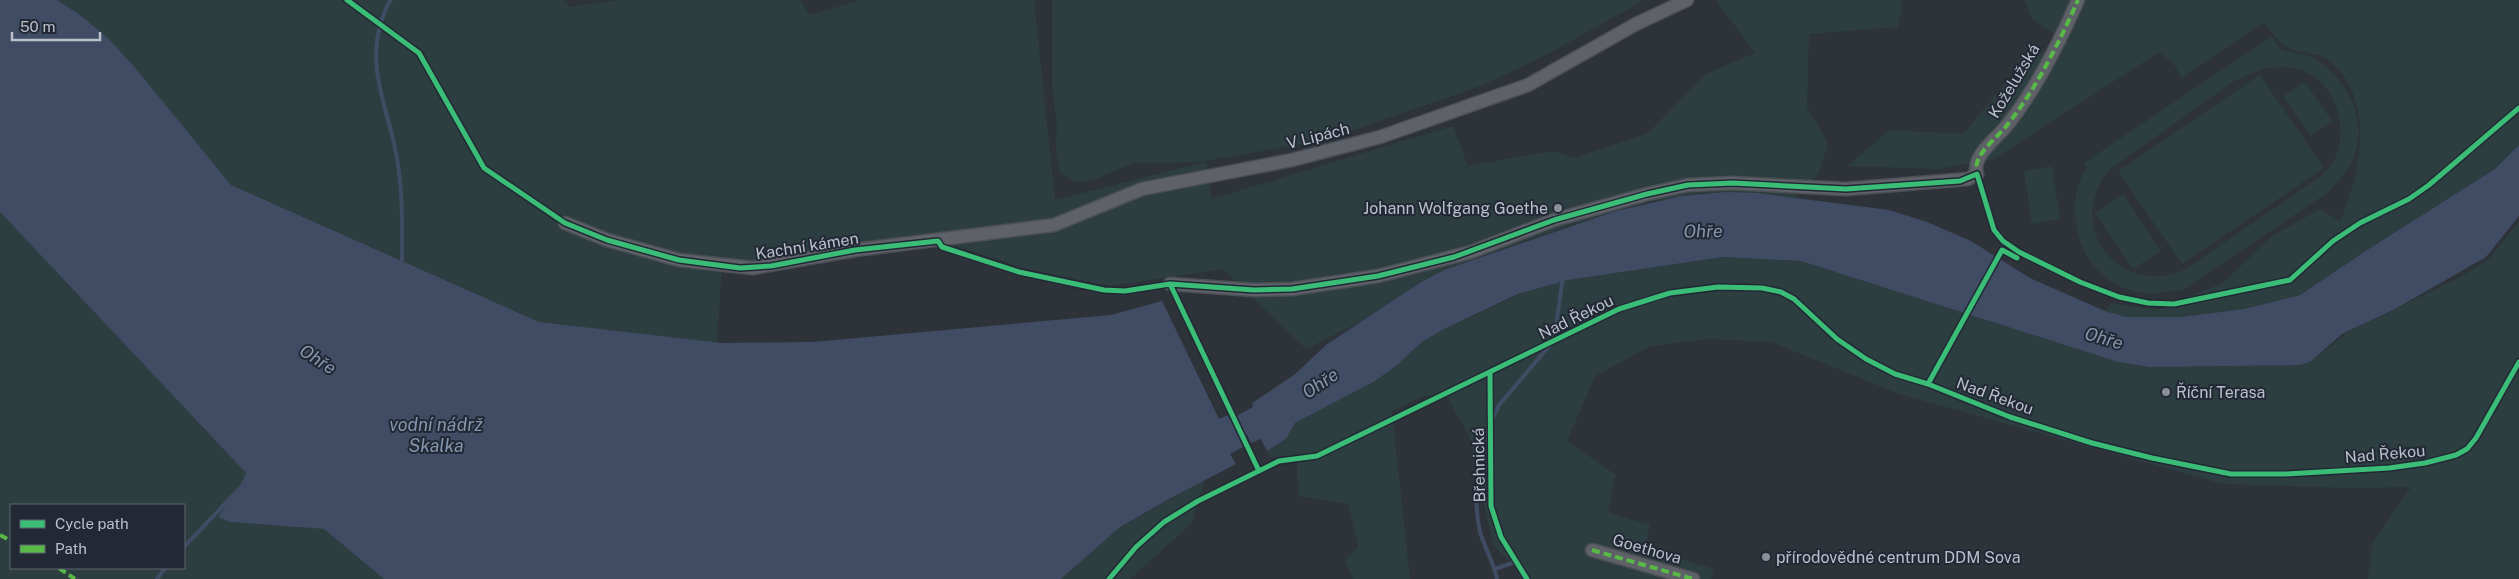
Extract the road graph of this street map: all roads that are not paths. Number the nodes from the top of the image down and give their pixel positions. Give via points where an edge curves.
1 (1687, 0) edge
2 (2078, 0) edge
3 (565, 223) dead end
4 (938, 241) joint
5 (1170, 284) dead end
6 (1592, 550) dead end
7 (1694, 579) edge

1 - 4 street, V Lipách via 1636,24 1528,85 1380,136 1292,160 1142,189 1054,225
2 - 5 street, Koželužská via 2025,100 1980,155 1976,164 1977,174 1960,181 1846,189 1733,182 1688,185 1554,220 1463,254 1378,276 1292,289 1254,290
3 - 4 street, Kachní kámen via 607,240 679,260 752,268 855,250
6 - 7 street, Goethova

